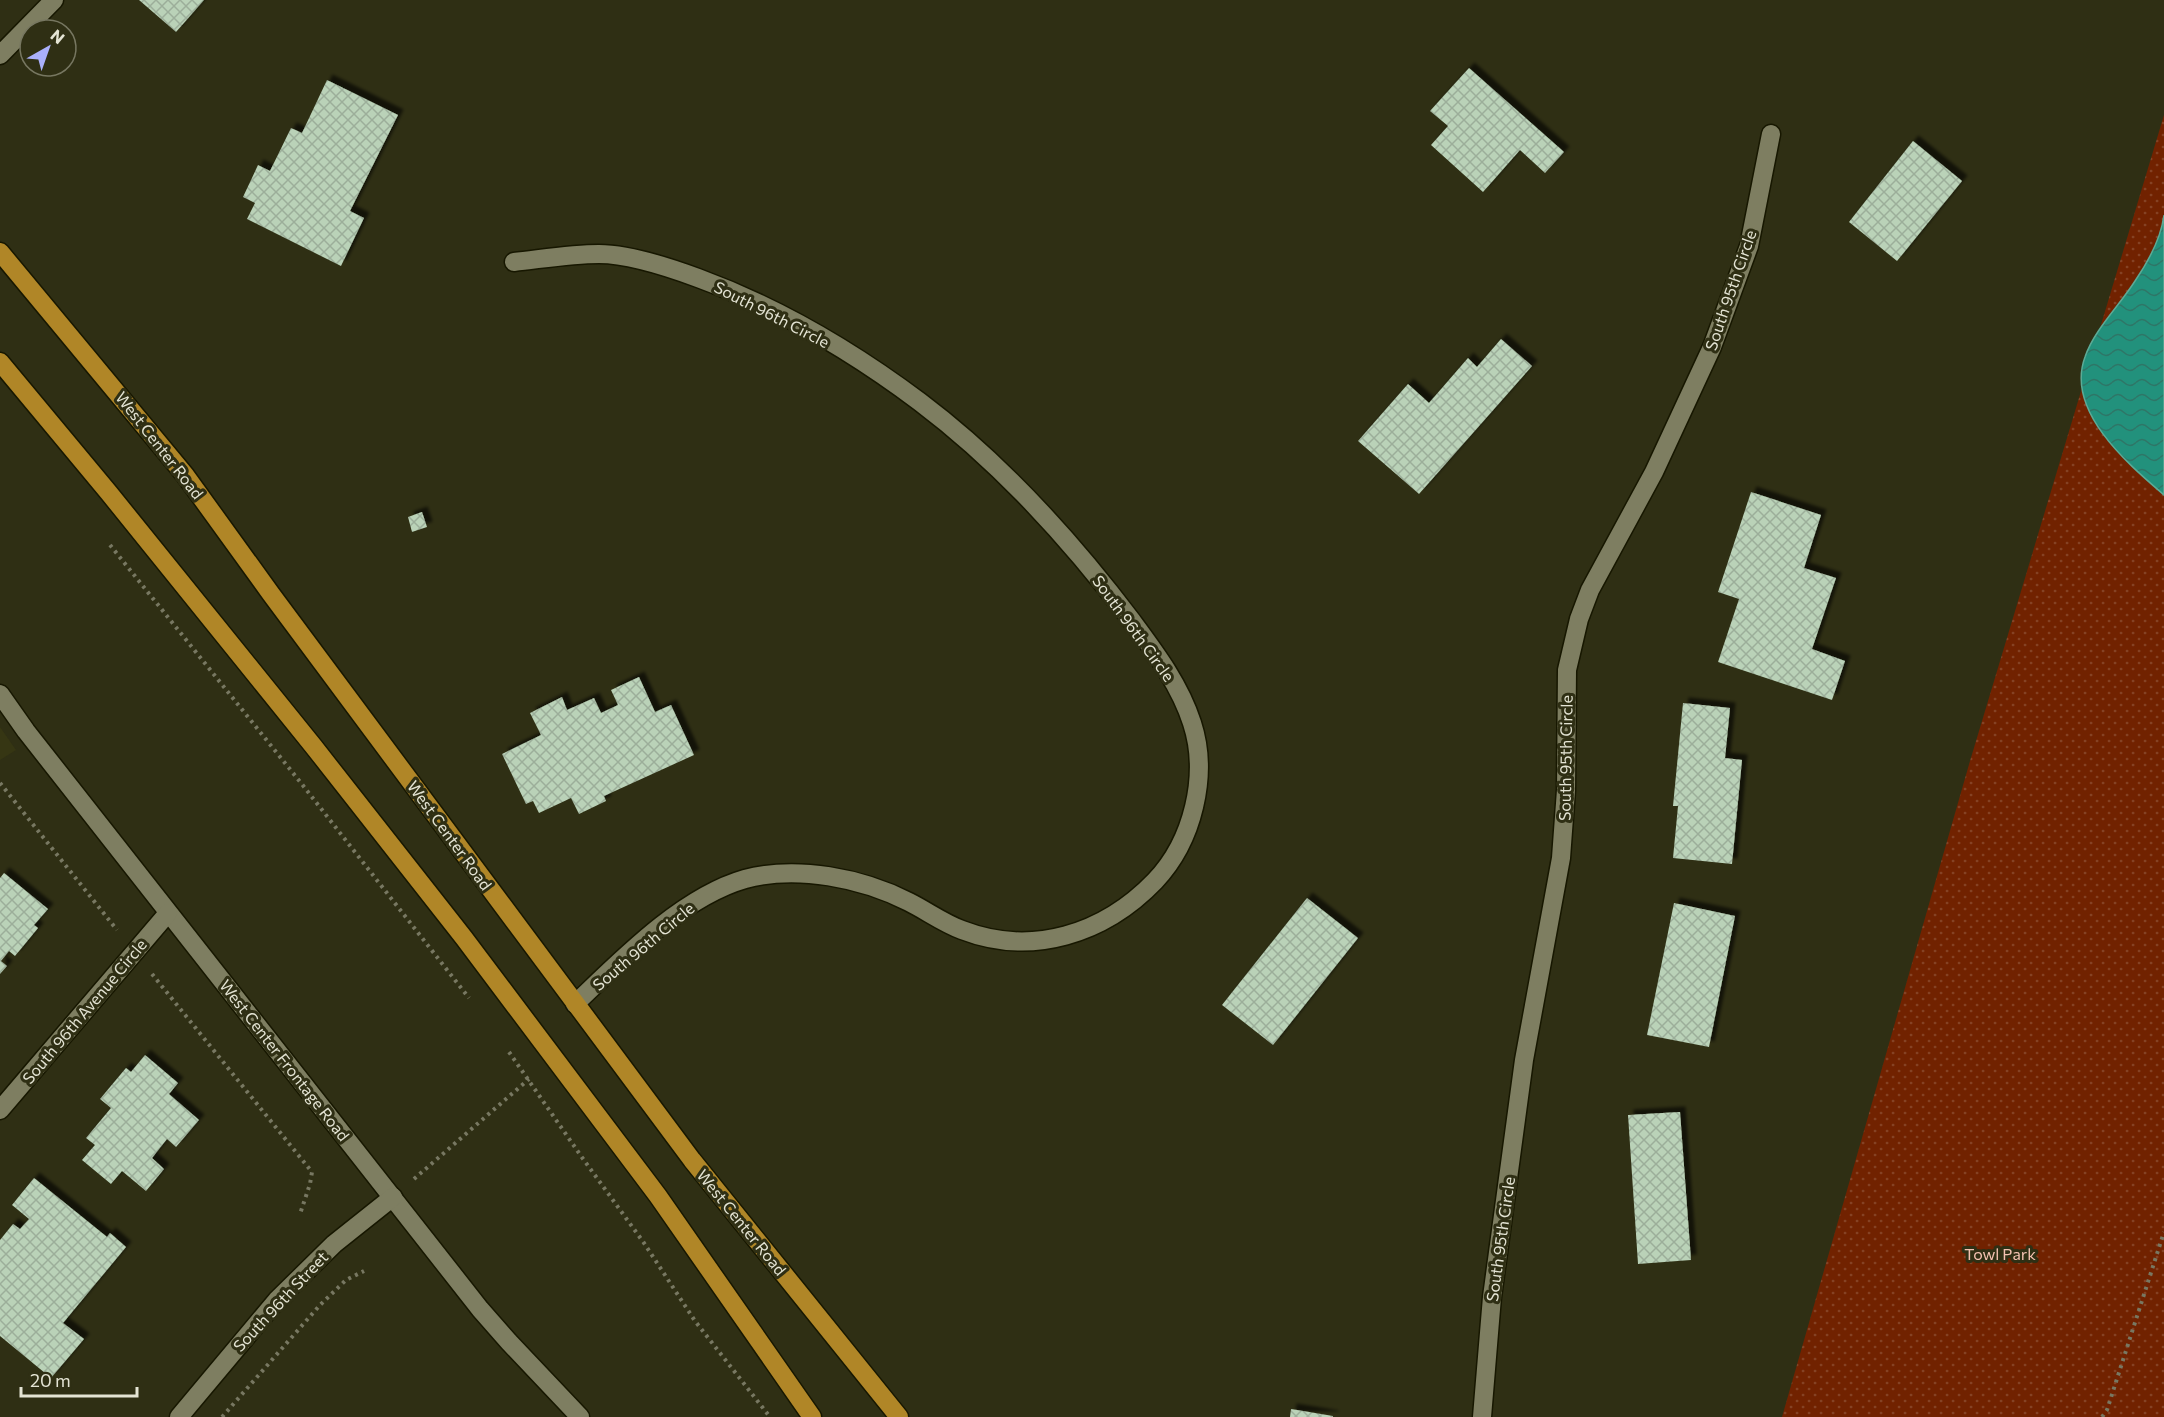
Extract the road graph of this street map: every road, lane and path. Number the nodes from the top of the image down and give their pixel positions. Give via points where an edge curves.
1 (54, 0) edge
2 (0, 55) edge
3 (1772, 134) dead end
4 (0, 252) edge
5 (514, 262) dead end
6 (0, 362) edge
7 (106, 540) dead end
8 (0, 694) edge
9 (0, 783) edge
10 (168, 913) junction
11 (135, 952) junction
12 (575, 1004) junction
13 (475, 1005) dead end
14 (503, 1043) dead end
15 (529, 1079) junction
16 (0, 1110) edge
17 (393, 1197) junction
18 (300, 1214) dead end
19 (2164, 1232) edge
20 (364, 1271) dead end
21 (179, 1417) edge
22 (222, 1417) edge
23 (580, 1417) edge
24 (770, 1417) edge
25 (812, 1417) edge
26 (899, 1417) edge
27 (1482, 1417) edge
28 (2103, 1417) edge

1 - 2 street
3 - 27 street, South 95th Circle via 1749,246 1712,346 1654,472 1590,590 1567,670 1561,858 1524,1060 1492,1297
4 - 12 main road, West Center Road via 185,475
5 - 12 street, South 96th Circle via 600,254 626,257 695,277 796,322 921,403 1035,503 1107,588 1178,688 1193,723 1198,750 1199,783 1190,823 1173,858 1156,880 1122,910 1085,930 1050,940 994,940 959,929 862,882 800,872 746,879 708,894 677,914
6 - 25 main road via 478,956 658,1196
7 - 13 path
8 - 10 street, West Center Frontage Road
9 - 11 path
10 - 11 street, South 96th Avenue Circle
10 - 17 street, West Center Frontage Road
11 - 16 street, South 96th Avenue Circle
11 - 18 path via 312,1172
12 - 26 main road, West Center Road via 692,1160
14 - 15 path
15 - 17 path
15 - 24 path via 695,1321
17 - 21 street, South 96th Street via 334,1244 277,1300
17 - 23 street, West Center Frontage Road via 480,1309
19 - 28 path
20 - 22 path via 346,1280 320,1305

